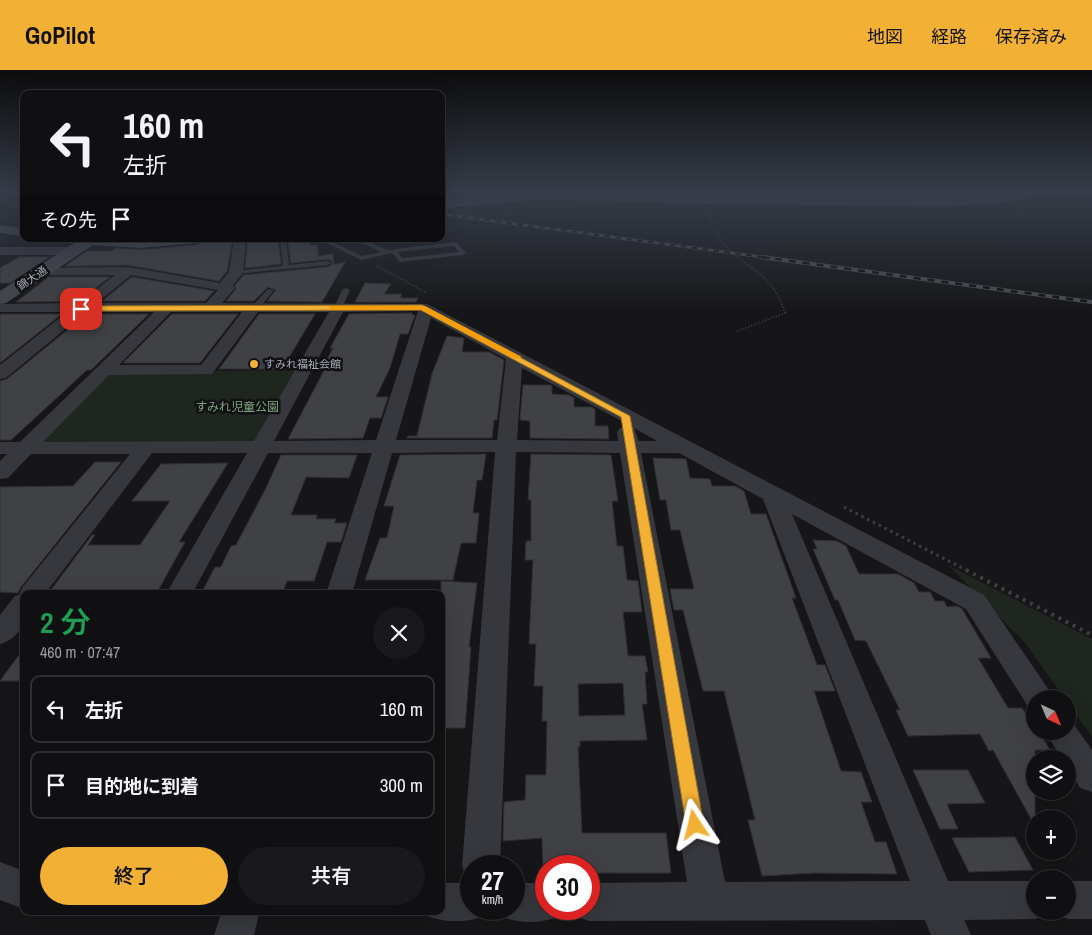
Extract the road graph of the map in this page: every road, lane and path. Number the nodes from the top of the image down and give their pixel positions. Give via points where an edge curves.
1 (718, 233) edge
2 (100, 242) edge
3 (130, 242) edge
4 (164, 242) edge
5 (240, 242) edge
6 (283, 242) edge
7 (328, 242) edge
8 (365, 242) edge
9 (80, 243) edge
10 (0, 251) edge
11 (391, 252) junction
12 (328, 263) dead end
13 (286, 267) junction
14 (128, 271) junction
15 (41, 272) junction
16 (236, 273) junction
17 (224, 287) junction
18 (270, 290) dead end
19 (346, 290) dead end
20 (0, 299) edge
21 (0, 308) edge
22 (167, 308) junction
23 (209, 308) junction
24 (254, 308) junction
25 (338, 308) junction
26 (81, 309) junction
27 (426, 310) junction
28 (735, 332) dead end
29 (515, 356) junction
30 (106, 370) junction
31 (0, 374) edge
32 (625, 416) junction
33 (506, 446) junction
34 (629, 446) junction
35 (146, 447) junction
36 (260, 447) junction
37 (385, 447) junction
38 (0, 448) edge
39 (24, 448) junction
40 (684, 448) junction
41 (0, 473) edge
42 (773, 495) junction
43 (34, 590) edge
44 (181, 590) edge
45 (340, 590) edge
46 (20, 608) edge
47 (0, 634) edge
48 (1034, 690) edge
49 (1068, 740) edge
50 (1092, 777) edge
51 (482, 855) edge
52 (1076, 900) edge
53 (1092, 900) edge
54 (709, 901) junction
55 (445, 902) edge
56 (460, 902) edge
57 (600, 902) edge
58 (1026, 902) edge
59 (240, 915) edge
60 (944, 918) edge
61 (234, 935) edge

1 - 28 path via 726,246 769,281 783,303 785,313
2 - 9 main road
3 - 4 main road
5 - 16 street
6 - 13 lane
7 - 11 lane via 361,258
8 - 11 lane
9 - 10 street
9 - 15 main road, 錦大通
11 - 11 lane via 456,244 463,253 400,260
12 - 13 lane
13 - 16 lane
14 - 15 street
14 - 17 street
14 - 26 street
15 - 20 main road, 錦大通
16 - 17 street
17 - 23 street via 228,288
18 - 24 lane
19 - 25 lane
21 - 26 street
22 - 23 street
22 - 26 street
22 - 30 street
23 - 24 street
24 - 25 street
24 - 30 street via 206,370
25 - 27 street
25 - 36 street
26 - 31 street
27 - 29 street
27 - 37 street
29 - 32 street
29 - 33 street
30 - 39 street
32 - 34 street
32 - 40 street
33 - 34 street
33 - 37 street
33 - 51 street
34 - 40 street
34 - 54 street
35 - 36 street
35 - 39 street
35 - 43 street
36 - 37 street
36 - 44 street
37 - 45 street
38 - 39 street
39 - 41 street
40 - 42 street
42 - 48 street via 975,602
42 - 60 street
46 - 47 street
49 - 50 street
52 - 53 street
54 - 57 street
54 - 60 street
55 - 56 street
58 - 60 street
59 - 61 street

